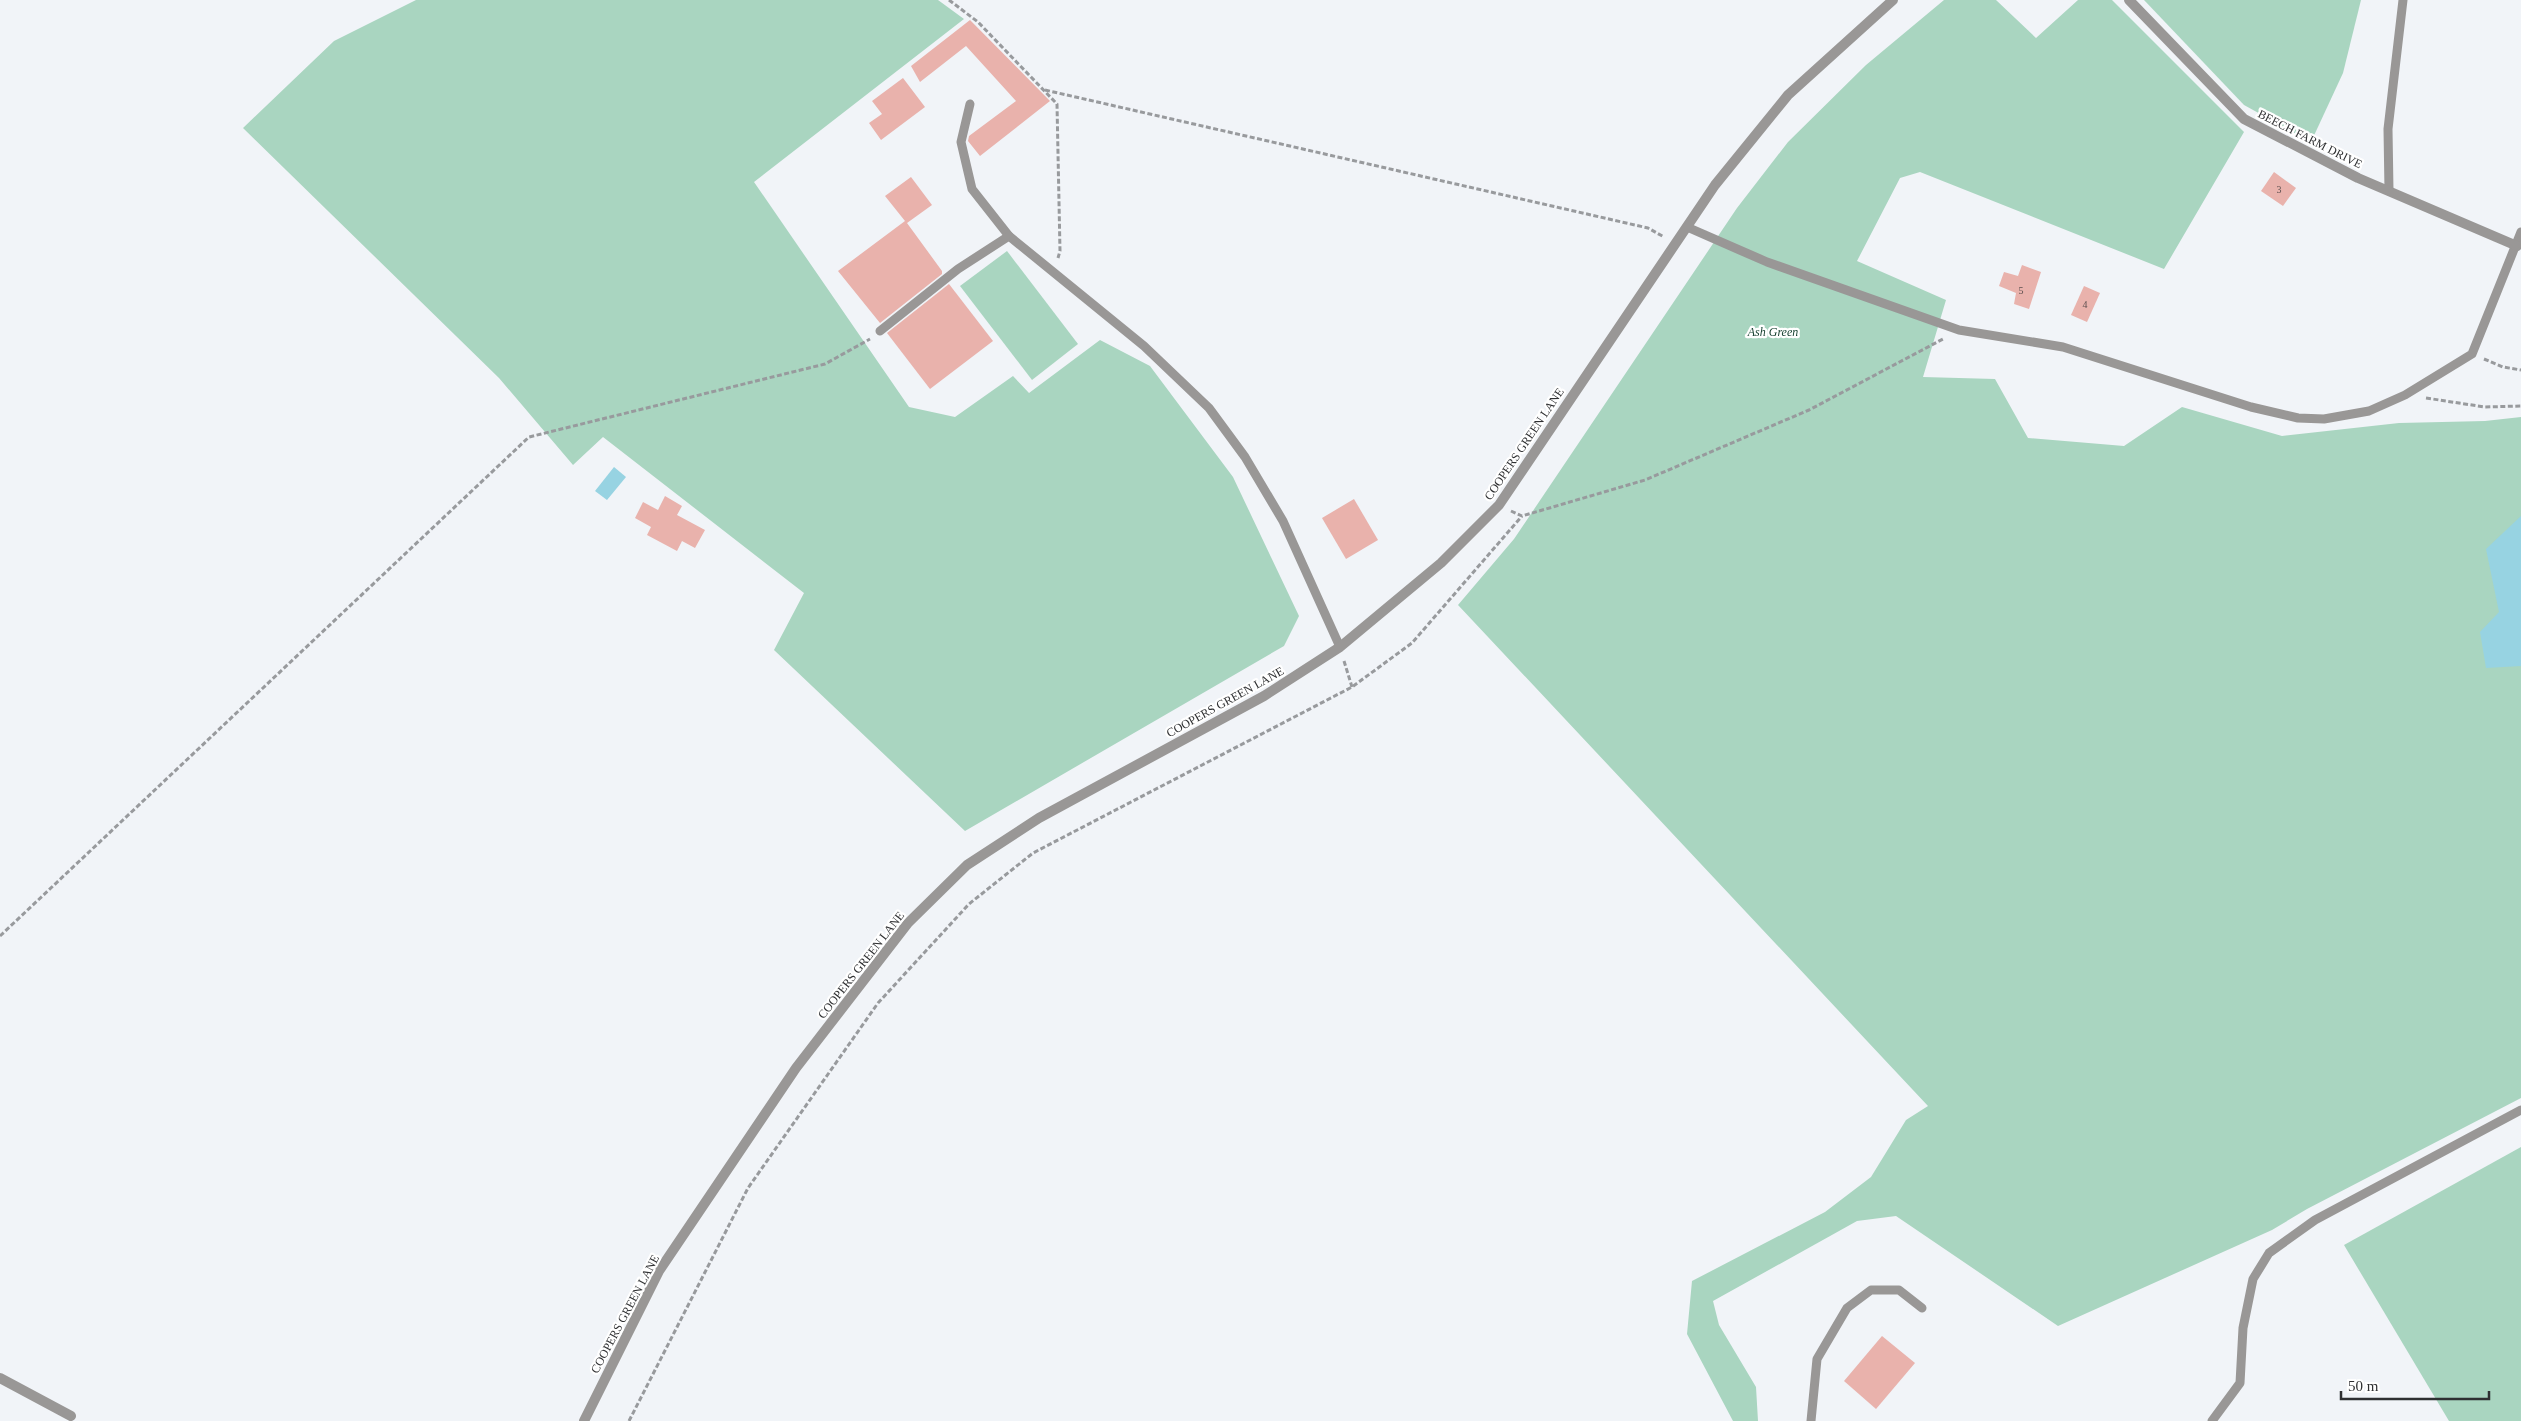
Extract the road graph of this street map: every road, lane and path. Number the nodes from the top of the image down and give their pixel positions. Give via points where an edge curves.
1 (949, 0) edge
2 (1893, 0) edge
3 (2128, 0) edge
4 (2403, 0) edge
5 (1045, 90) junction
6 (970, 104) dead end
7 (2389, 191) junction
8 (1687, 227) junction
9 (2521, 232) edge
10 (1009, 236) junction
11 (1675, 244) junction
12 (2517, 246) junction
13 (1055, 270) junction
14 (1959, 330) junction
15 (880, 331) joint
16 (2472, 354) junction
17 (2521, 370) edge
18 (2405, 395) junction
19 (2521, 406) edge
20 (1498, 505) junction
21 (1522, 516) junction
22 (1340, 647) junction
23 (1352, 687) junction
24 (0, 936) edge
25 (2521, 1110) edge
26 (1922, 1308) dead end
27 (0, 1378) edge
28 (71, 1416) dead end
29 (584, 1421) edge
30 (629, 1421) edge
31 (1811, 1421) edge
32 (2212, 1421) edge

1 - 5 path via 978,22
2 - 8 street, COOPERS GREEN LANE via 1788,95 1715,185
3 - 7 street, BEECH FARM DRIVE via 2244,119
4 - 7 lane via 2388,130
5 - 11 path via 1648,228
5 - 13 path via 1057,104 1060,251
6 - 10 lane via 961,142 972,188
7 - 12 street, BEECH FARM DRIVE
8 - 11 street, COOPERS GREEN LANE
8 - 14 lane via 1767,262
9 - 12 lane
10 - 13 lane
10 - 15 lane via 958,269
11 - 20 street, COOPERS GREEN LANE
12 - 16 lane
13 - 22 lane via 1144,346 1209,408 1245,457 1283,520
14 - 18 lane via 2063,347 2298,418 2324,419 2368,411
14 - 21 path via 1809,410 1645,480
15 - 24 path via 865,343 825,364 529,437
16 - 17 path via 2503,367
16 - 18 lane
18 - 19 path via 2485,407
20 - 21 path
20 - 22 street, COOPERS GREEN LANE via 1441,563
21 - 23 path via 1412,643
22 - 23 path
22 - 29 street, COOPERS GREEN LANE via 1264,696 1038,818 967,865 908,924 796,1068 660,1271
23 - 30 path via 1033,853 969,904 878,1003 748,1188
25 - 32 lane via 2315,1220 2269,1254 2253,1279 2243,1328 2240,1383
26 - 31 lane via 1899,1290 1871,1290 1847,1308 1817,1358
27 - 28 street

